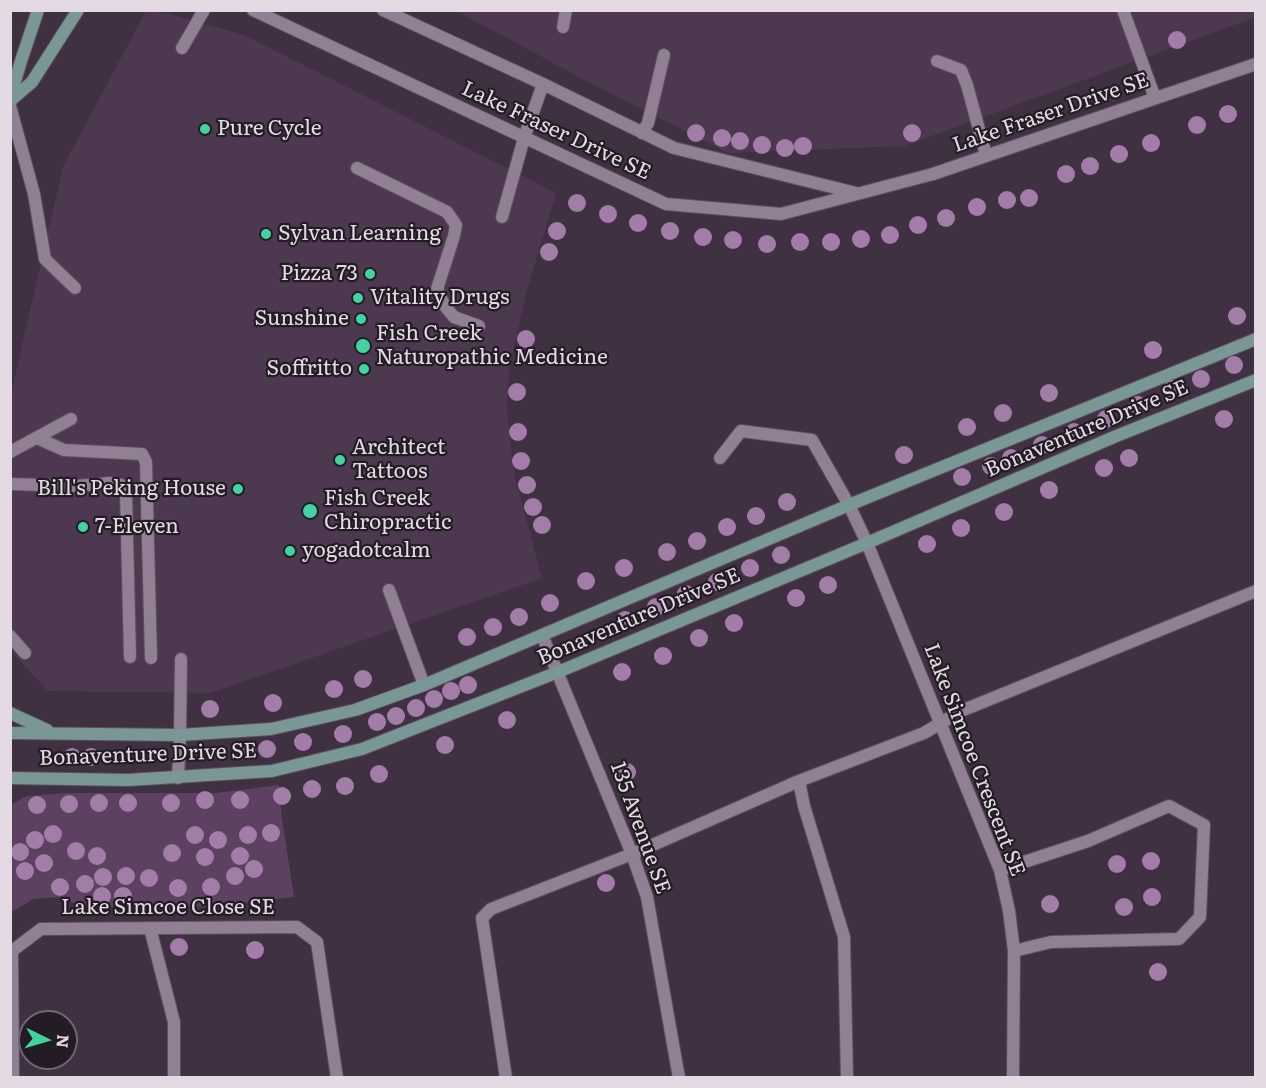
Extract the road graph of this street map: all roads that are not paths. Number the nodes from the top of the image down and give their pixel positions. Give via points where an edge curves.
1 (38, 10) edge
2 (78, 10) edge
3 (204, 10) edge
4 (253, 10) edge
5 (383, 10) edge
6 (566, 10) edge
7 (1123, 10) edge
8 (563, 27) dead end
9 (182, 48) dead end
10 (664, 55) dead end
11 (937, 61) dead end
12 (1256, 64) edge
13 (543, 84) junction
14 (1155, 98) junction
15 (10, 100) edge
16 (10, 106) edge
17 (642, 133) junction
18 (524, 138) junction
19 (986, 156) junction
20 (357, 168) dead end
21 (858, 194) junction
22 (502, 217) dead end
23 (75, 288) dead end
24 (478, 326) dead end
25 (1256, 339) edge
26 (1256, 380) edge
27 (71, 419) dead end
28 (37, 438) junction
29 (10, 452) edge
30 (720, 458) dead end
31 (10, 484) edge
32 (849, 505) junction
33 (867, 543) junction
34 (389, 590) dead end
35 (1256, 591) edge
36 (542, 635) junction
37 (10, 636) edge
38 (25, 653) dead end
39 (130, 657) dead end
40 (151, 658) dead end
41 (182, 659) dead end
42 (558, 672) junction
43 (424, 685) junction
44 (10, 713) edge
45 (941, 723) junction
46 (51, 732) junction
47 (10, 733) edge
48 (180, 735) junction
49 (178, 778) junction
50 (16, 779) edge
51 (799, 781) junction
52 (10, 787) edge
53 (632, 854) junction
54 (1000, 870) junction
55 (150, 928) junction
56 (1014, 951) junction
57 (13, 1077) edge
58 (174, 1077) edge
59 (337, 1077) edge
60 (506, 1077) edge
61 (679, 1077) edge
62 (847, 1077) edge
63 (1013, 1077) edge

1 - 15 street
2 - 15 street via 32,82
3 - 9 street
4 - 18 street, Lake Fraser Drive SE
5 - 13 street, Lake Fraser Drive SE
6 - 8 street
7 - 14 street
10 - 17 street via 648,123
11 - 19 street via 961,70
12 - 14 street, Lake Fraser Drive SE
13 - 17 street, Lake Fraser Drive SE
13 - 18 street
14 - 19 street, Lake Fraser Drive SE
16 - 23 street via 34,194 45,259
17 - 21 street, Lake Fraser Drive SE via 674,148
18 - 21 street, Lake Fraser Drive SE via 666,204 781,214
18 - 22 street
19 - 21 street, Lake Fraser Drive SE
20 - 24 street via 447,212 456,225 437,289 454,317
25 - 32 street, Bonaventure Drive SE
26 - 33 street, Bonaventure Drive SE
27 - 28 street
28 - 29 street
28 - 40 street via 64,450 142,454 146,462
30 - 32 street, Lake Simcoe Crescent SE via 741,431 812,440
31 - 39 street via 121,485 126,493
32 - 33 street, Lake Simcoe Crescent SE
32 - 36 street, Bonaventure Drive SE
33 - 42 street, Bonaventure Drive SE
33 - 45 street, Lake Simcoe Crescent SE
34 - 43 street
35 - 45 street via 961,711
36 - 42 street, 135 Avenue SE
36 - 43 street, Bonaventure Drive SE
37 - 38 street
41 - 48 street
42 - 49 street, Bonaventure Drive SE via 362,749 272,771
42 - 53 street, 135 Avenue SE
43 - 48 street, Bonaventure Drive SE via 355,710 271,729
44 - 46 street
45 - 51 street via 924,734
45 - 54 street, Lake Simcoe Crescent SE
46 - 47 street, Bonaventure Drive SE
46 - 48 street, Bonaventure Drive SE
48 - 49 street
49 - 50 street, Bonaventure Drive SE
50 - 52 street
51 - 53 street
51 - 62 street via 844,937
53 - 60 street via 491,909 482,918
53 - 61 street, 135 Avenue SE via 647,897
54 - 56 street, Lake Simcoe Crescent SE
54 - 56 street via 1088,841 1170,806 1204,825 1200,917 1179,939 1051,942
55 - 57 street, Lake Simcoe Close SE via 41,928 12,951
55 - 58 street via 174,1022
55 - 59 street, Lake Simcoe Close SE via 297,927 317,942
56 - 63 street, Lake Simcoe Crescent SE

